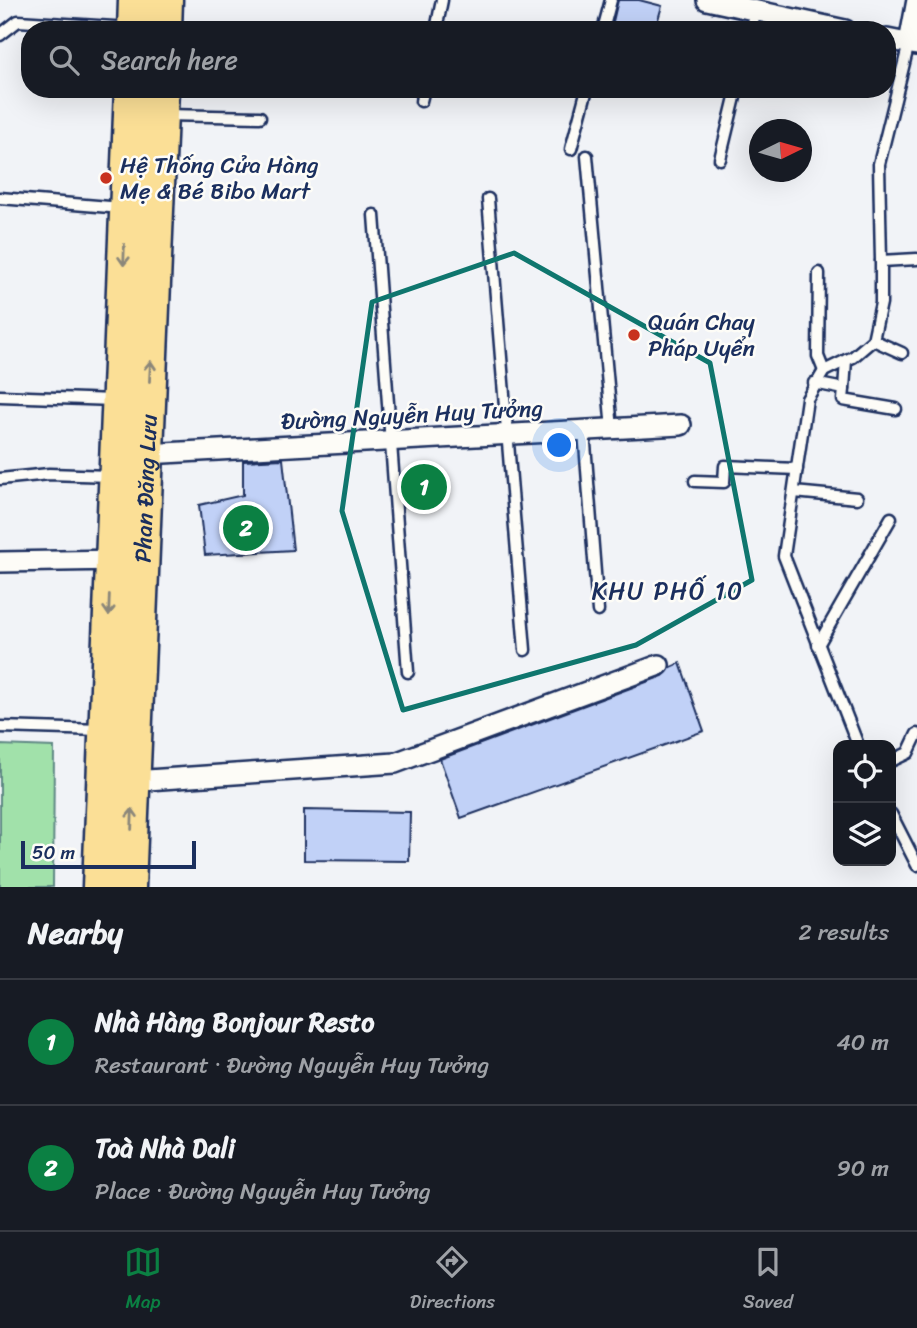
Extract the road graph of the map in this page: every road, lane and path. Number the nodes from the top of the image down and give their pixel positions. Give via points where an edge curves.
1 (166, 0) edge
2 (442, 0) edge
3 (611, 0) edge
4 (706, 0) edge
5 (917, 0) edge
6 (134, 19) edge
7 (753, 20) edge
8 (165, 21) edge
9 (438, 21) edge
10 (605, 21) edge
11 (0, 35) edge
12 (913, 44) edge
13 (131, 98) edge
14 (422, 98) edge
15 (585, 98) edge
16 (735, 98) edge
17 (421, 101) dead end
18 (162, 102) edge
19 (260, 117) dead end
20 (571, 149) dead end
21 (587, 156) dead end
22 (720, 159) dead end
23 (0, 198) edge
24 (488, 199) dead end
25 (126, 208) junction
26 (374, 215) dead end
27 (917, 259) edge
28 (881, 261) junction
29 (819, 273) dead end
30 (873, 340) junction
31 (902, 353) dead end
32 (846, 360) junction
33 (824, 371) junction
34 (814, 383) junction
35 (844, 389) junction
36 (0, 396) edge
37 (118, 400) junction
38 (896, 409) dead end
39 (681, 425) dead end
40 (612, 429) junction
41 (584, 431) junction
42 (508, 436) junction
43 (392, 440) junction
44 (146, 454) junction
45 (797, 469) junction
46 (114, 476) junction
47 (0, 479) edge
48 (695, 481) dead end
49 (0, 489) edge
50 (794, 492) junction
51 (857, 498) dead end
52 (891, 518) dead end
53 (111, 560) junction
54 (142, 561) junction
55 (0, 562) edge
56 (598, 611) dead end
57 (818, 645) junction
58 (525, 650) dead end
59 (659, 665) dead end
60 (408, 672) dead end
61 (0, 727) edge
62 (104, 730) junction
63 (917, 734) edge
64 (856, 740) edge
65 (896, 759) edge
66 (133, 781) junction
67 (896, 824) edge
68 (917, 865) edge
69 (99, 887) edge
70 (129, 887) edge

1 - 8 main road
2 - 9 lane
3 - 10 lane
4 - 7 street
5 - 12 street
6 - 11 lane via 18,21
12 - 28 lane via 879,164
13 - 25 main road, Phan Đăng Lưu
14 - 17 lane
15 - 20 lane
16 - 22 lane
18 - 19 lane
44 -> 18 main road, Phan Đăng Lưu
21 - 40 lane
23 - 25 lane
24 - 42 lane
25 -> 37 main road, Phan Đăng Lưu
26 - 43 lane
27 - 28 lane
28 - 30 lane via 881,303
29 - 33 lane via 818,346
30 - 31 lane
30 - 32 lane
32 - 33 lane
32 - 35 lane
33 - 34 lane
34 - 35 lane
34 - 45 lane via 807,399
35 - 38 lane via 843,400
36 - 37 lane
37 - 46 main road, Phan Đăng Lưu
39 - 40 street, Đường Nguyễn Huy Tưởng
40 - 41 street, Đường Nguyễn Huy Tưởng
41 - 42 street, Đường Nguyễn Huy Tưởng
41 - 56 lane
42 - 43 street, Đường Nguyễn Huy Tưởng
42 - 58 lane
43 - 44 street, Đường Nguyễn Huy Tưởng
43 - 60 lane
44 - 54 main road, Phan Đăng Lưu
45 - 48 lane via 726,466 724,482
45 - 50 lane
46 - 47 lane via 49,474
46 - 53 main road, Phan Đăng Lưu
47 - 49 lane
50 - 51 lane
50 - 57 lane via 784,556
52 - 57 lane
53 - 54 street
53 - 55 street
53 -> 62 main road, Phan Đăng Lưu
54 - 66 main road, Phan Đăng Lưu
57 - 64 lane
59 - 66 street via 395,763
61 - 62 lane
62 - 69 main road, Phan Đăng Lưu
63 - 65 lane via 908,753
70 -> 66 main road, Phan Đăng Lưu
67 - 68 lane

